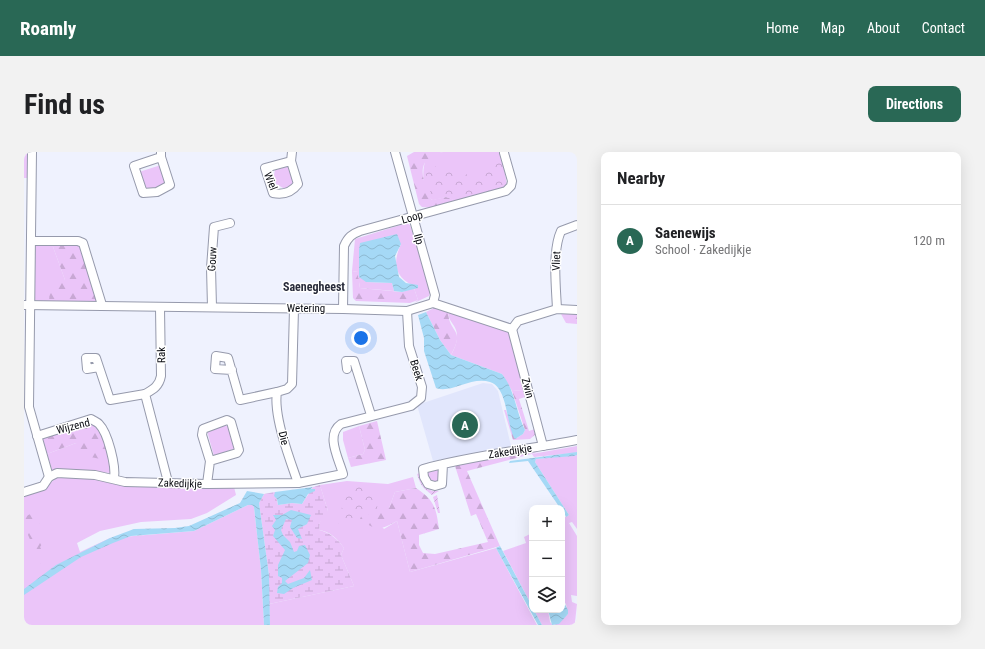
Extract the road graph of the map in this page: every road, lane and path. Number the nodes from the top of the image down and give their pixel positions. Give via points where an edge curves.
1 (32, 152) edge
2 (292, 152) edge
3 (395, 152) edge
4 (504, 153) dead end
5 (161, 155) edge
6 (291, 161) junction
7 (27, 183) edge
8 (412, 217) junction
9 (230, 223) dead end
10 (577, 226) edge
11 (32, 241) junction
12 (434, 303) junction
13 (27, 305) edge
14 (102, 305) junction
15 (212, 307) junction
16 (160, 308) junction
17 (294, 308) junction
18 (344, 309) junction
19 (557, 309) junction
20 (577, 310) edge
21 (407, 311) junction
22 (512, 330) junction
23 (27, 349) edge
24 (99, 367) dead end
25 (346, 369) dead end
26 (232, 370) dead end
27 (277, 392) junction
28 (145, 394) junction
29 (27, 407) edge
30 (371, 415) junction
31 (37, 436) junction
32 (577, 440) edge
33 (543, 446) junction
34 (210, 461) junction
35 (443, 464) dead end
36 (343, 474) joint
37 (49, 478) junction
38 (114, 478) junction
39 (168, 482) junction
40 (298, 483) junction
41 (207, 484) junction
42 (24, 492) edge

1 - 7 street
2 - 6 street, Wiel
3 - 8 street, Ilp
4 - 8 street, Loop via 512,181 506,191
5 - 5 street via 134,166 143,193 157,192 170,185
6 - 6 street, Wiel via 265,168 273,193 287,192 298,184
7 - 11 street
8 - 12 street, Ilp via 435,295
8 - 18 street, Loop via 356,233 347,239 344,246
9 - 15 street, Gouw via 214,227
10 - 19 street, Vliet via 561,231 557,239
11 - 13 street
11 - 14 street via 83,243
12 - 21 street, Wetering
12 - 22 street
13 - 14 street, Wetering
13 - 23 street
14 - 16 street, Wetering
15 - 16 street, Wetering
15 - 17 street, Wetering
16 - 28 street, Rak via 160,383 154,390
17 - 18 street, Wetering
17 - 27 street via 292,384
18 - 21 street, Wetering
19 - 20 street
19 - 22 street via 518,321
21 - 30 street, Beek via 409,346 422,387 421,398 411,406
22 - 33 street, Zwin
23 - 29 street
24 - 28 street, Rak via 110,400
25 - 30 street via 346,361 354,361
26 - 27 street via 240,400
27 - 40 street, Die via 277,408 285,445
28 - 39 street
29 - 31 street
30 - 36 street, Beek via 341,424 333,431 332,438
31 - 37 street
31 - 38 street, Wijzend via 91,419 103,430 115,469
32 - 33 street, Zakedijkje
33 - 35 street, Zakedijkje
34 - 34 street via 237,453 239,450 231,422 227,420 203,429 202,435
34 - 41 street
36 - 40 street, Zakedijkje
37 - 38 street, Zakedijkje via 57,473
37 - 42 street, Zakedijkje via 42,486
38 - 39 street, Zakedijkje via 125,482
39 - 41 street, Zakedijkje
40 - 41 street, Zakedijkje

